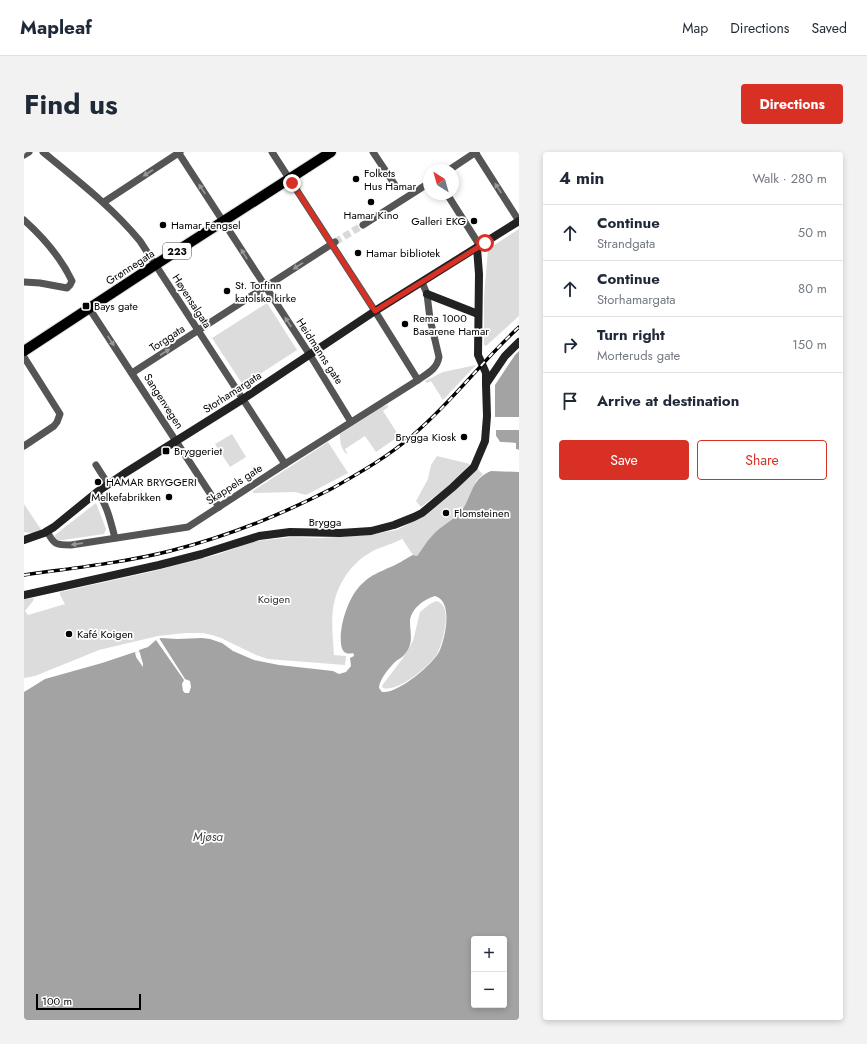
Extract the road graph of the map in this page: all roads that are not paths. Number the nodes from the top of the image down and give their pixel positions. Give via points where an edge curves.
1 (29, 152) edge
2 (43, 152) edge
3 (179, 152) edge
4 (272, 152) edge
5 (331, 152) edge
6 (373, 152) edge
7 (475, 152) edge
8 (24, 155) edge
9 (458, 164) edge
10 (290, 179) junction
11 (395, 186) dead end
12 (423, 187) edge
13 (451, 200) edge
14 (104, 202) junction
15 (24, 220) edge
16 (224, 221) junction
17 (519, 221) edge
18 (363, 225) tunnel mouth
19 (333, 243) junction
20 (479, 247) junction
21 (155, 265) junction
22 (24, 282) edge
23 (422, 282) junction
24 (265, 287) junction
25 (427, 294) junction
26 (89, 308) junction
27 (375, 311) junction
28 (478, 314) junction
29 (198, 331) junction
30 (519, 342) edge
31 (24, 351) edge
32 (310, 354) junction
33 (24, 357) edge
34 (132, 373) junction
35 (418, 380) junction
36 (486, 384) junction
37 (243, 398) junction
38 (352, 422) junction
39 (176, 440) junction
40 (24, 446) edge
41 (285, 464) junction
42 (96, 465) dead end
43 (108, 484) junction
44 (97, 492) junction
45 (219, 507) junction
46 (47, 531) junction
47 (24, 534) edge
48 (34, 536) junction
49 (115, 538) junction
50 (24, 540) edge
51 (24, 595) edge

1 - 8 street
2 - 14 street, Høyensalgata
3 -> 14 street
16 -> 3 street, Heidmanns gate
4 - 10 street
5 - 10 main road, Grønnegata / 223
6 - 11 street
7 - 9 street
17 -> 7 street
10 - 16 main road, Grønnegata / 223
10 - 19 street
12 - 18 street
13 - 20 street
14 - 21 street, Høyensalgata via 126,223
15 - 22 street via 38,232 72,281 66,288
16 - 21 main road, Grønnegata / 223
24 -> 16 street, Heidmanns gate
17 - 20 street, Storhamargata
19 -> 24 street, Torggata
19 - 27 street
20 - 23 street, Storhamargata
20 - 28 street, Brygga
21 - 26 main road, Grønnegata / 223
21 - 29 street, Høyensalgata
23 - 25 street, Skappels gate
23 - 27 street, Storhamargata
24 - 29 street, Torggata
32 -> 24 street, Heidmanns gate
25 - 28 street
25 - 35 street, Skappels gate via 439,357 435,368
26 - 31 main road, Grønnegata / 223
26 -> 34 street, Sangenvegen
27 - 32 street, Storhamargata
27 - 35 street
28 - 36 street, Brygga via 478,355 486,373
34 -> 29 street, Torggata
29 - 37 street, Høyensalgata
30 - 36 street via 505,356
32 - 37 street, Storhamargata
32 - 38 street, Heidmanns gate
33 - 40 street via 60,414 54,426
34 - 39 street, Sangenvegen
35 - 38 street, Skappels gate
36 - 51 street, Brygga via 485,441 474,467 414,517 371,531 290,532 259,536 202,554
37 - 39 street, Storhamargata
37 - 41 street, Høyensalgata
38 - 41 street, Skappels gate
39 - 43 street, Storhamargata
39 - 45 street, Sangenvegen
41 - 45 street, Skappels gate
42 - 43 street
43 - 44 street, Storhamargata
44 - 46 street, Storhamargata
44 - 49 street via 107,511
45 - 49 street, Skappels gate via 188,527
46 - 48 street, Storhamargata
49 -> 46 street, Skappels gate via 60,545 53,542
47 - 48 street
48 - 50 street, Storhamargata

